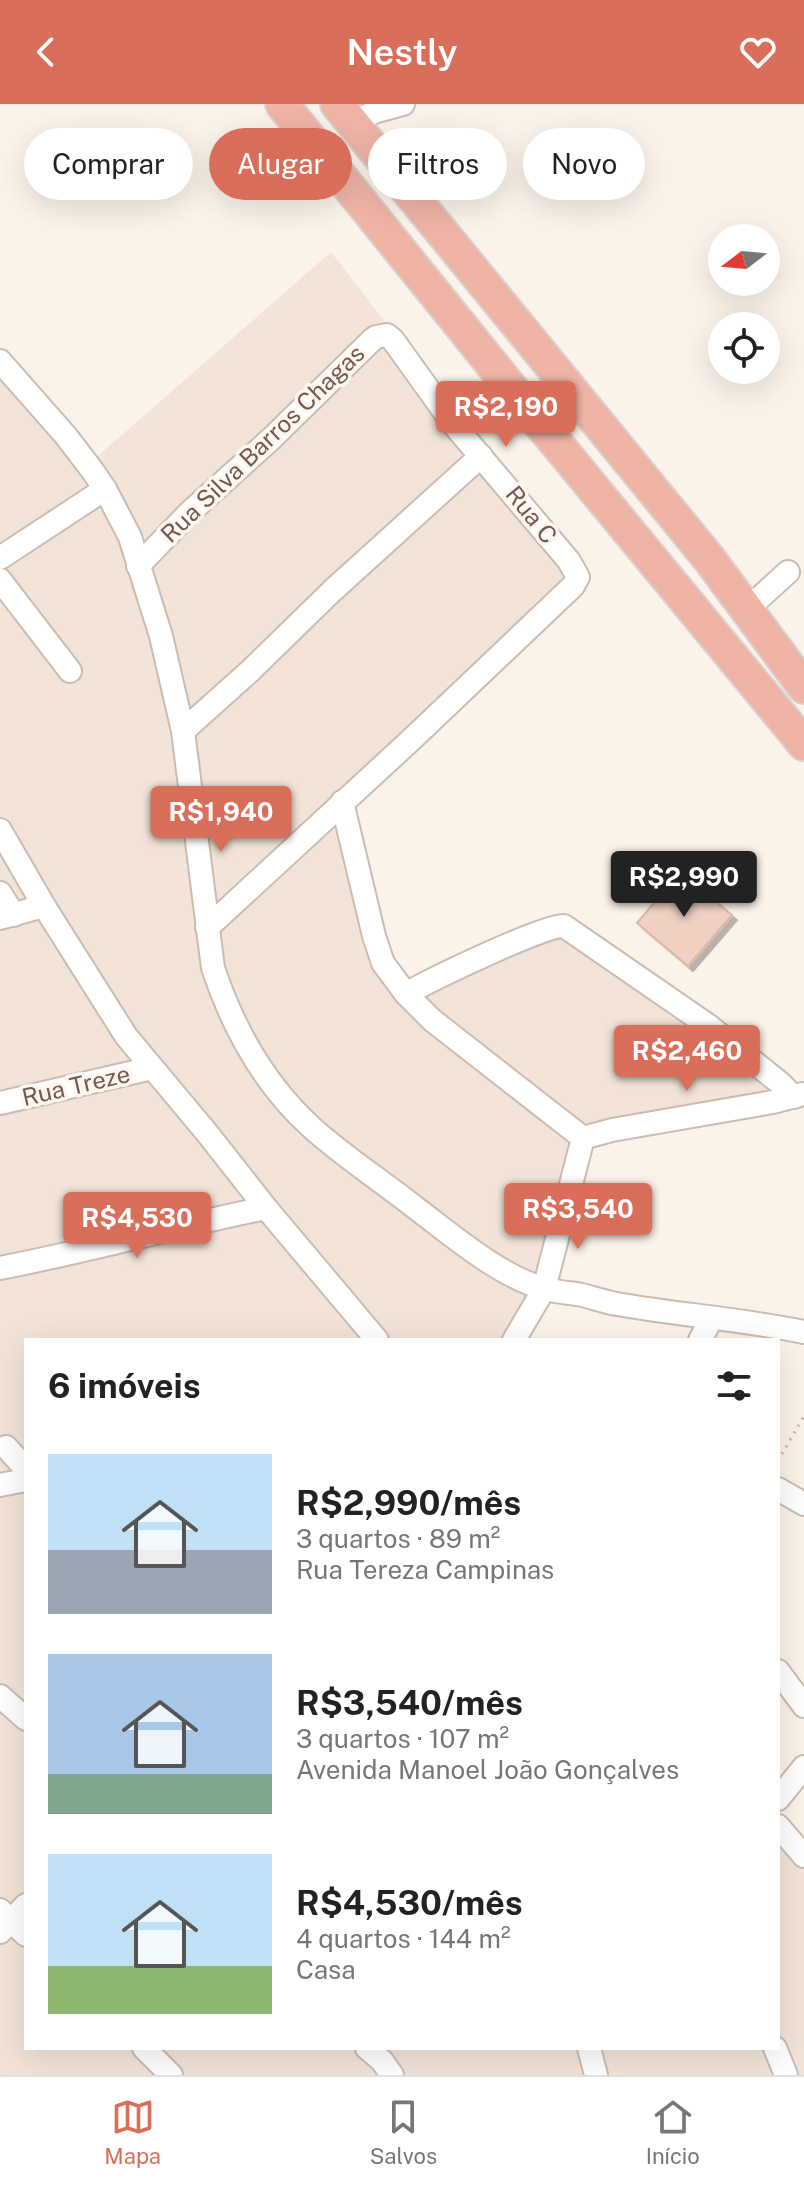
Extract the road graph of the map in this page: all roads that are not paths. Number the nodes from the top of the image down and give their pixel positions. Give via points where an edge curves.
1 (282, 104) edge
2 (403, 104) edge
3 (345, 114) edge
4 (393, 340) joint
5 (0, 361) edge
6 (481, 456) junction
7 (105, 489) junction
8 (0, 558) edge
9 (710, 560) junction
10 (138, 566) junction
11 (788, 572) dead end
12 (0, 580) edge
13 (755, 602) junction
14 (804, 663) edge
15 (70, 671) dead end
16 (804, 687) edge
17 (183, 731) junction
18 (804, 744) edge
19 (342, 802) junction
20 (0, 830) edge
21 (0, 893) edge
22 (44, 906) junction
23 (7, 917) edge
24 (207, 928) junction
25 (406, 994) junction
26 (152, 1068) junction
27 (799, 1096) edge
28 (0, 1103) edge
29 (583, 1138) junction
30 (266, 1208) junction
31 (0, 1268) edge
32 (544, 1289) junction
33 (712, 1318) junction
34 (804, 1332) edge
35 (375, 1338) edge
36 (515, 1338) edge
37 (701, 1338) edge
38 (11, 1446) edge
39 (24, 1466) edge
40 (24, 1480) edge
41 (0, 1485) edge
42 (780, 1674) edge
43 (0, 1696) edge
44 (804, 1706) edge
45 (24, 1717) edge
46 (804, 1767) edge
47 (780, 1797) edge
48 (780, 1828) edge
49 (804, 1856) edge
50 (146, 2050) edge
51 (369, 2050) edge
52 (590, 2050) edge
53 (776, 2050) edge
54 (171, 2075) edge
55 (392, 2075) edge
56 (596, 2075) edge
57 (786, 2075) edge

1 - 18 highway
2 - 3 street
3 - 9 highway
4 - 6 street, Rua C
4 - 10 street, Rua Silva Barros Chagas via 387,335 372,340
5 - 7 street
6 - 17 street
6 - 19 street, Rua C via 578,577
7 - 8 street
7 - 10 street via 130,537
9 - 13 street
9 - 16 highway
10 - 17 street
11 - 13 street
12 - 15 street
13 - 14 street
17 - 24 street
19 - 24 street
19 - 25 street via 378,952
20 - 22 street
21 - 23 street
22 - 23 street
22 - 26 street
24 - 32 street via 223,999 253,1057 288,1103 342,1153 465,1245
25 - 27 street via 564,926
25 - 29 street
26 - 28 street, Rua Treze
26 - 30 street
27 - 29 street
29 - 32 street
30 - 31 street
30 - 35 street
32 - 33 street
32 - 36 street
33 - 34 street
33 - 37 street
38 - 39 street
40 - 41 street
42 - 44 street
43 - 45 street
46 - 47 street
48 - 49 street
50 - 54 street
51 - 55 street
52 - 56 street
53 - 57 street

